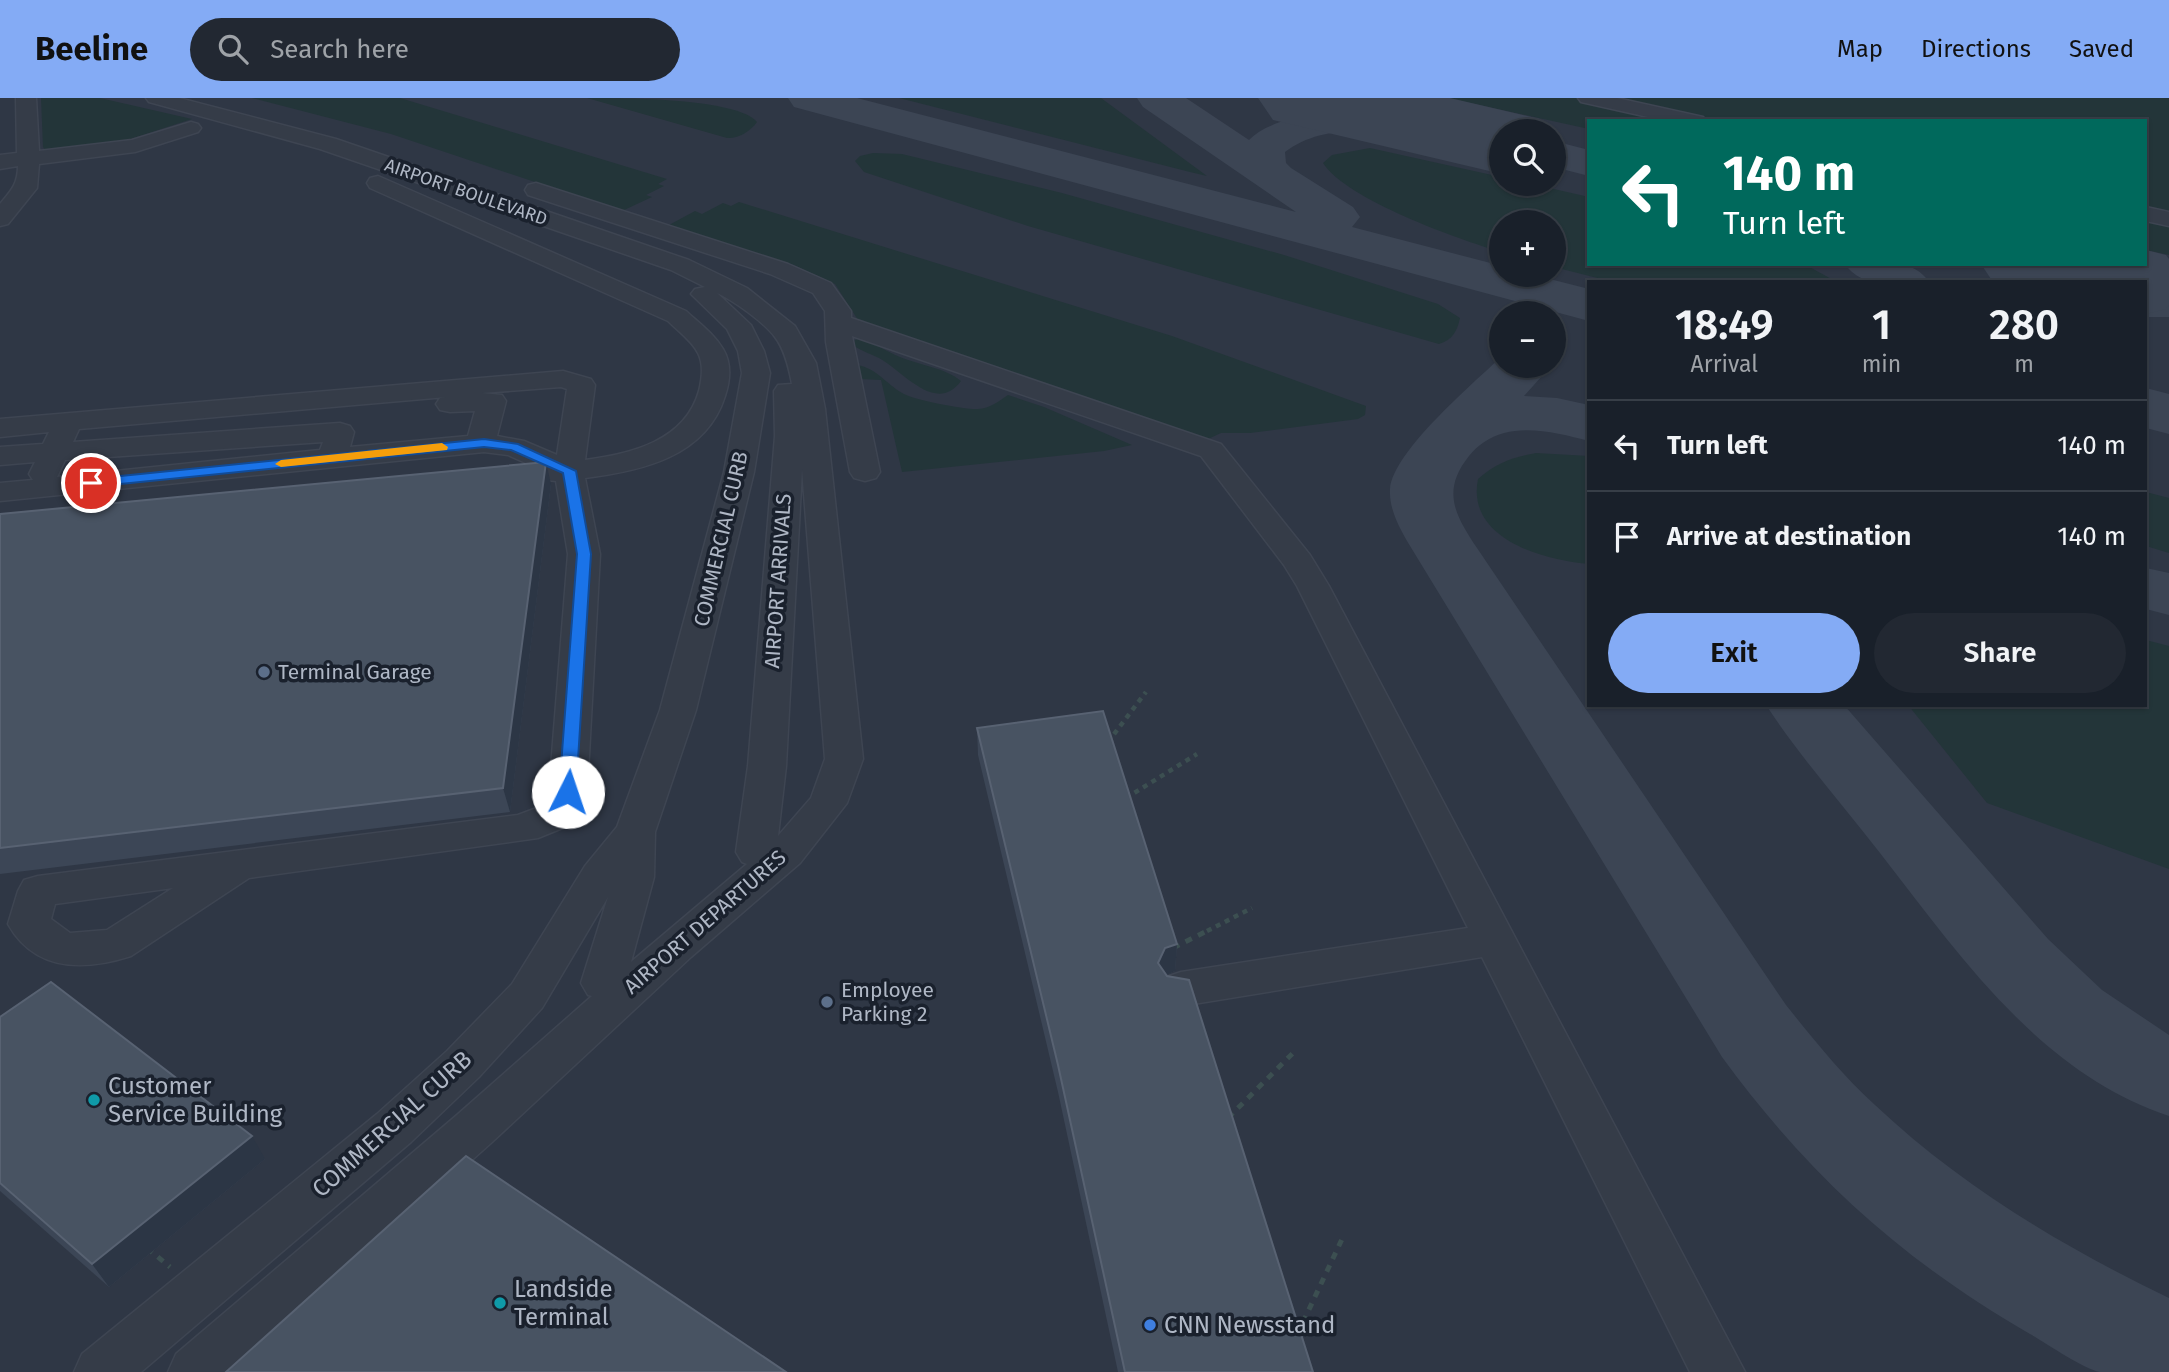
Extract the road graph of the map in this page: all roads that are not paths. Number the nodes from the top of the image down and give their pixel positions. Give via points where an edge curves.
1 (26, 98) edge
2 (155, 98) edge
3 (223, 98) edge
4 (1588, 98) edge
5 (1687, 119) edge
6 (191, 128) dead end
7 (29, 159) junction
8 (445, 160) dead end
9 (0, 162) edge
10 (510, 181) dead end
11 (2147, 214) edge
12 (0, 219) edge
13 (2169, 219) edge
14 (680, 265) junction
15 (764, 314) junction
16 (839, 323) junction
17 (69, 421) junction
18 (343, 424) junction
19 (0, 428) edge
20 (480, 443) junction
21 (54, 452) junction
22 (0, 456) edge
23 (569, 471) junction
24 (865, 472) dead end
25 (514, 476) edge
26 (37, 489) junction
27 (0, 492) edge
28 (635, 832) junction
29 (756, 852) dead end
30 (236, 867) dead end
31 (1496, 939) junction
32 (1175, 969) edge
33 (603, 982) dead end
34 (101, 1372) edge
35 (195, 1372) edge
36 (1718, 1372) edge

1 - 7 street
2 - 14 street, AIRPORT BOULEVARD via 328,144
2 - 23 street via 314,154 677,316 712,352 716,372 704,413 690,432 648,456
3 - 8 street
4 - 5 street
6 - 7 street via 135,146
7 - 9 street
7 - 12 street via 26,188
10 - 16 street via 802,278 830,297
11 - 13 street
14 - 15 street, AIRPORT BOULEVARD via 738,293
14 - 28 street, COMMERCIAL CURB via 691,282 738,325 756,373 739,471 688,674
15 - 29 street, AIRPORT ARRIVALS via 787,376 789,436 767,766
15 - 35 street, AIRPORT DEPARTURES via 786,332 802,363 811,409 844,759 828,803 786,853
16 - 24 street
16 - 31 street via 1211,450 1306,572
17 - 18 street
17 - 19 street
17 - 21 street
18 - 20 street
18 - 20 street via 492,401
18 - 21 street
18 - 23 street via 538,380 562,379 581,385
18 - 26 street
20 - 23 street via 513,447
21 - 22 street
21 - 26 street
23 - 25 street
23 - 30 street via 584,554 568,792 556,815 524,828
26 - 27 street
28 - 33 street, COMMERCIAL CURB via 634,877
28 - 34 street, COMMERCIAL CURB via 599,876 527,996 481,1044 394,1128
31 - 32 street
31 - 36 street

